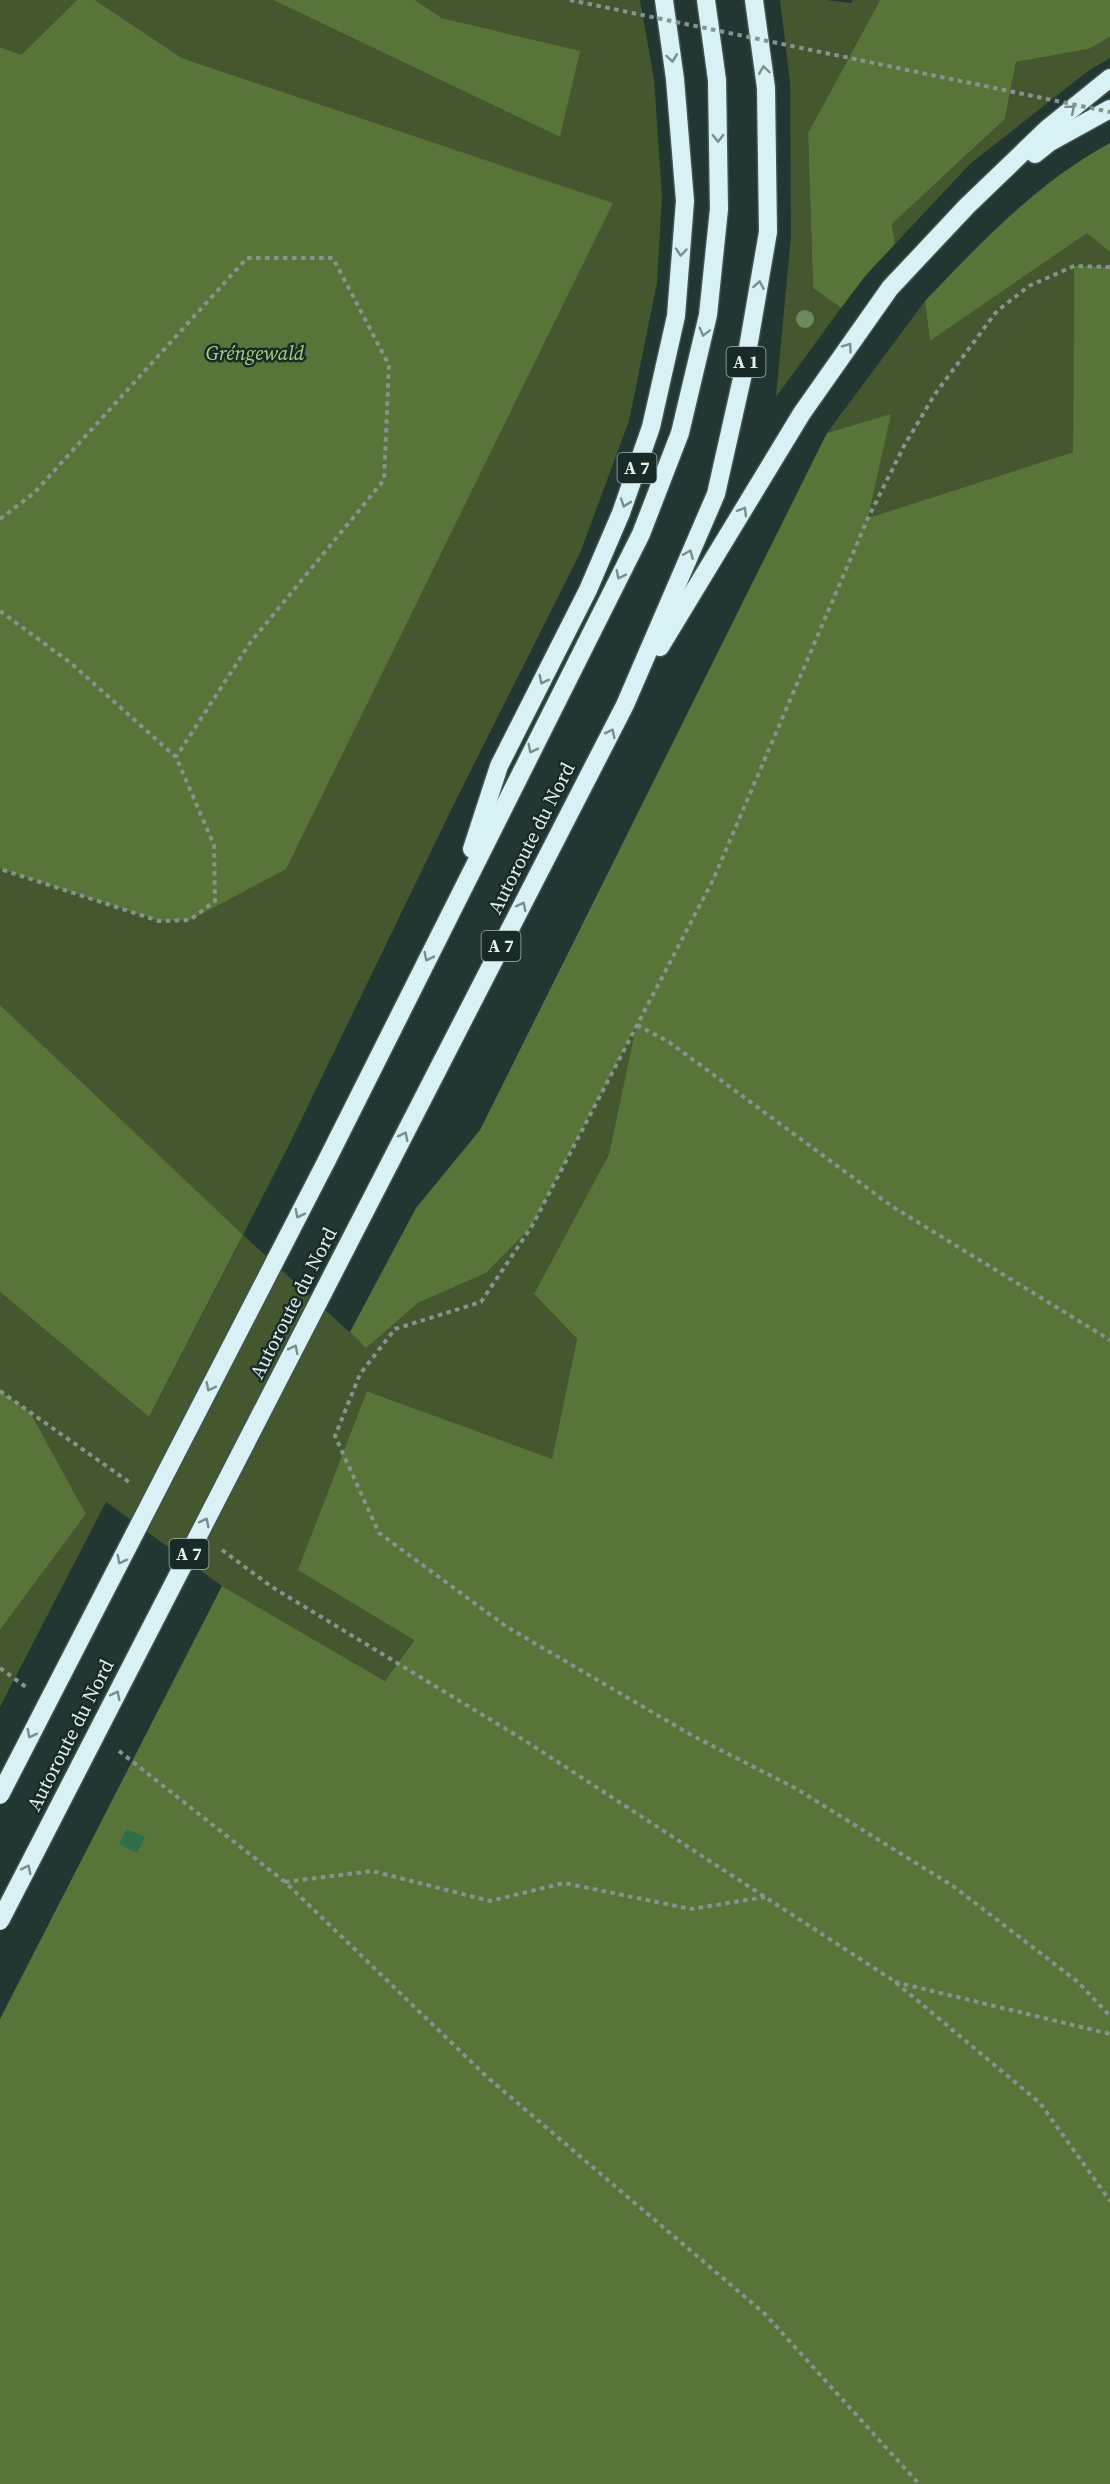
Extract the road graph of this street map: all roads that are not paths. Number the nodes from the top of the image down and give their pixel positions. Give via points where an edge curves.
1 (664, 0) edge
2 (706, 0) edge
3 (754, 0) edge
4 (1110, 78) edge
5 (1110, 110) edge
6 (967, 206) junction
7 (625, 705) junction
8 (454, 904) junction
9 (0, 1795) edge
10 (0, 1921) edge

1 -> 8 highway, A 7 via 685,201 676,316 651,427 621,513 588,590 499,766
2 -> 8 highway, A 7 via 717,80 719,208 708,315 680,433 641,534
7 -> 3 highway, A 1 via 716,494 745,365 768,232 766,88
6 -> 4 highway via 1047,129
5 - 6 highway via 1050,142
7 -> 6 highway via 802,413 890,288
10 -> 7 highway, Autoroute du Nord / A 7, bridge
8 -> 9 highway, Autoroute du Nord / A 7, bridge via 326,1162

